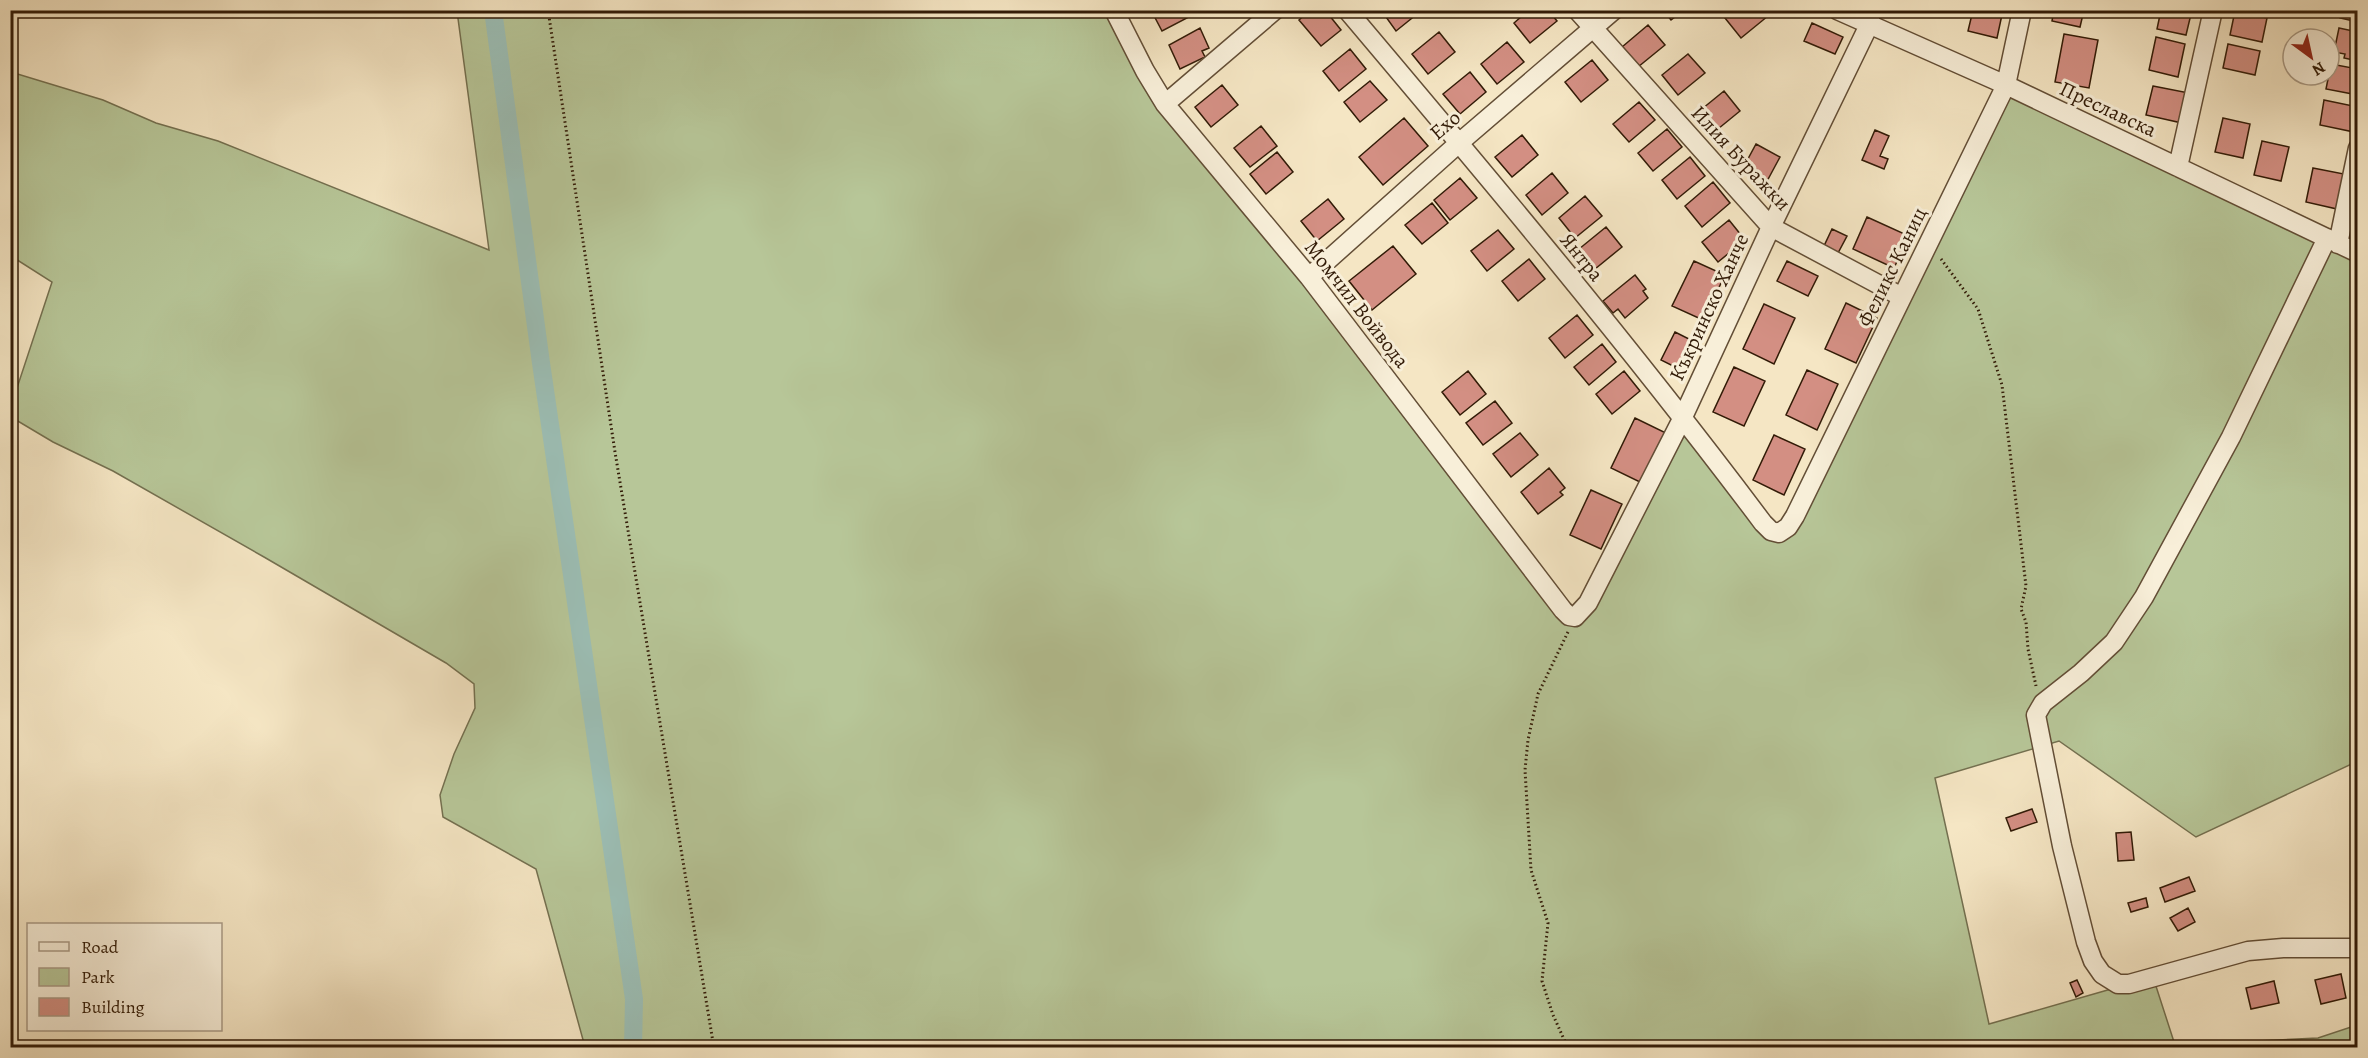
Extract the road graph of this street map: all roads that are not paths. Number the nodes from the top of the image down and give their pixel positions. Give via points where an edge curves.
1 (1114, 10) edge
2 (1275, 10) edge
3 (1347, 10) edge
4 (1577, 10) edge
5 (1614, 10) edge
6 (1837, 10) edge
7 (2022, 10) edge
8 (2213, 10) edge
9 (1870, 18) edge
10 (1593, 29) junction
11 (2006, 85) junction
12 (1165, 104) junction
13 (1459, 142) junction
14 (2358, 148) edge
15 (2178, 167) junction
16 (1771, 227) junction
17 (2332, 241) junction
18 (2358, 253) edge
19 (1309, 277) junction
20 (1902, 297) junction
21 (1683, 417) junction
22 (1779, 533) joint
23 (1575, 617) joint
24 (2358, 948) edge

1 - 12 street, Момчил Войвода
2 - 12 street
3 - 13 street, Янтра
4 - 10 street, Илия Буражки
5 - 10 street, Ехо
6 - 9 street, Преславска
7 - 11 street, Феликс Каниц
8 - 15 street
9 - 11 street, Преславска
9 - 16 street, Къкринско Ханче
10 - 13 street, Ехо
10 - 16 street, Илия Буражки
11 - 15 street, Преславска
11 - 20 street, Феликс Каниц
12 - 19 street, Момчил Войвода
13 - 19 street, Ехо
13 - 21 street, Янтра
14 - 17 street
15 - 17 street, Преславска
16 - 20 street, Илия Буражки
16 - 21 street, Къкринско Ханче
17 - 18 street, Преславска
17 - 24 street via 2144,597 2114,642 2043,703 2036,715 2086,942 2093,962 2111,981 2129,984 2248,951
19 - 23 street, Момчил Войвода via 1563,610
20 - 22 street, Феликс Каниц via 1795,516
21 - 22 street, Янтра via 1763,523
21 - 23 street, Къкринско Ханче via 1588,603

